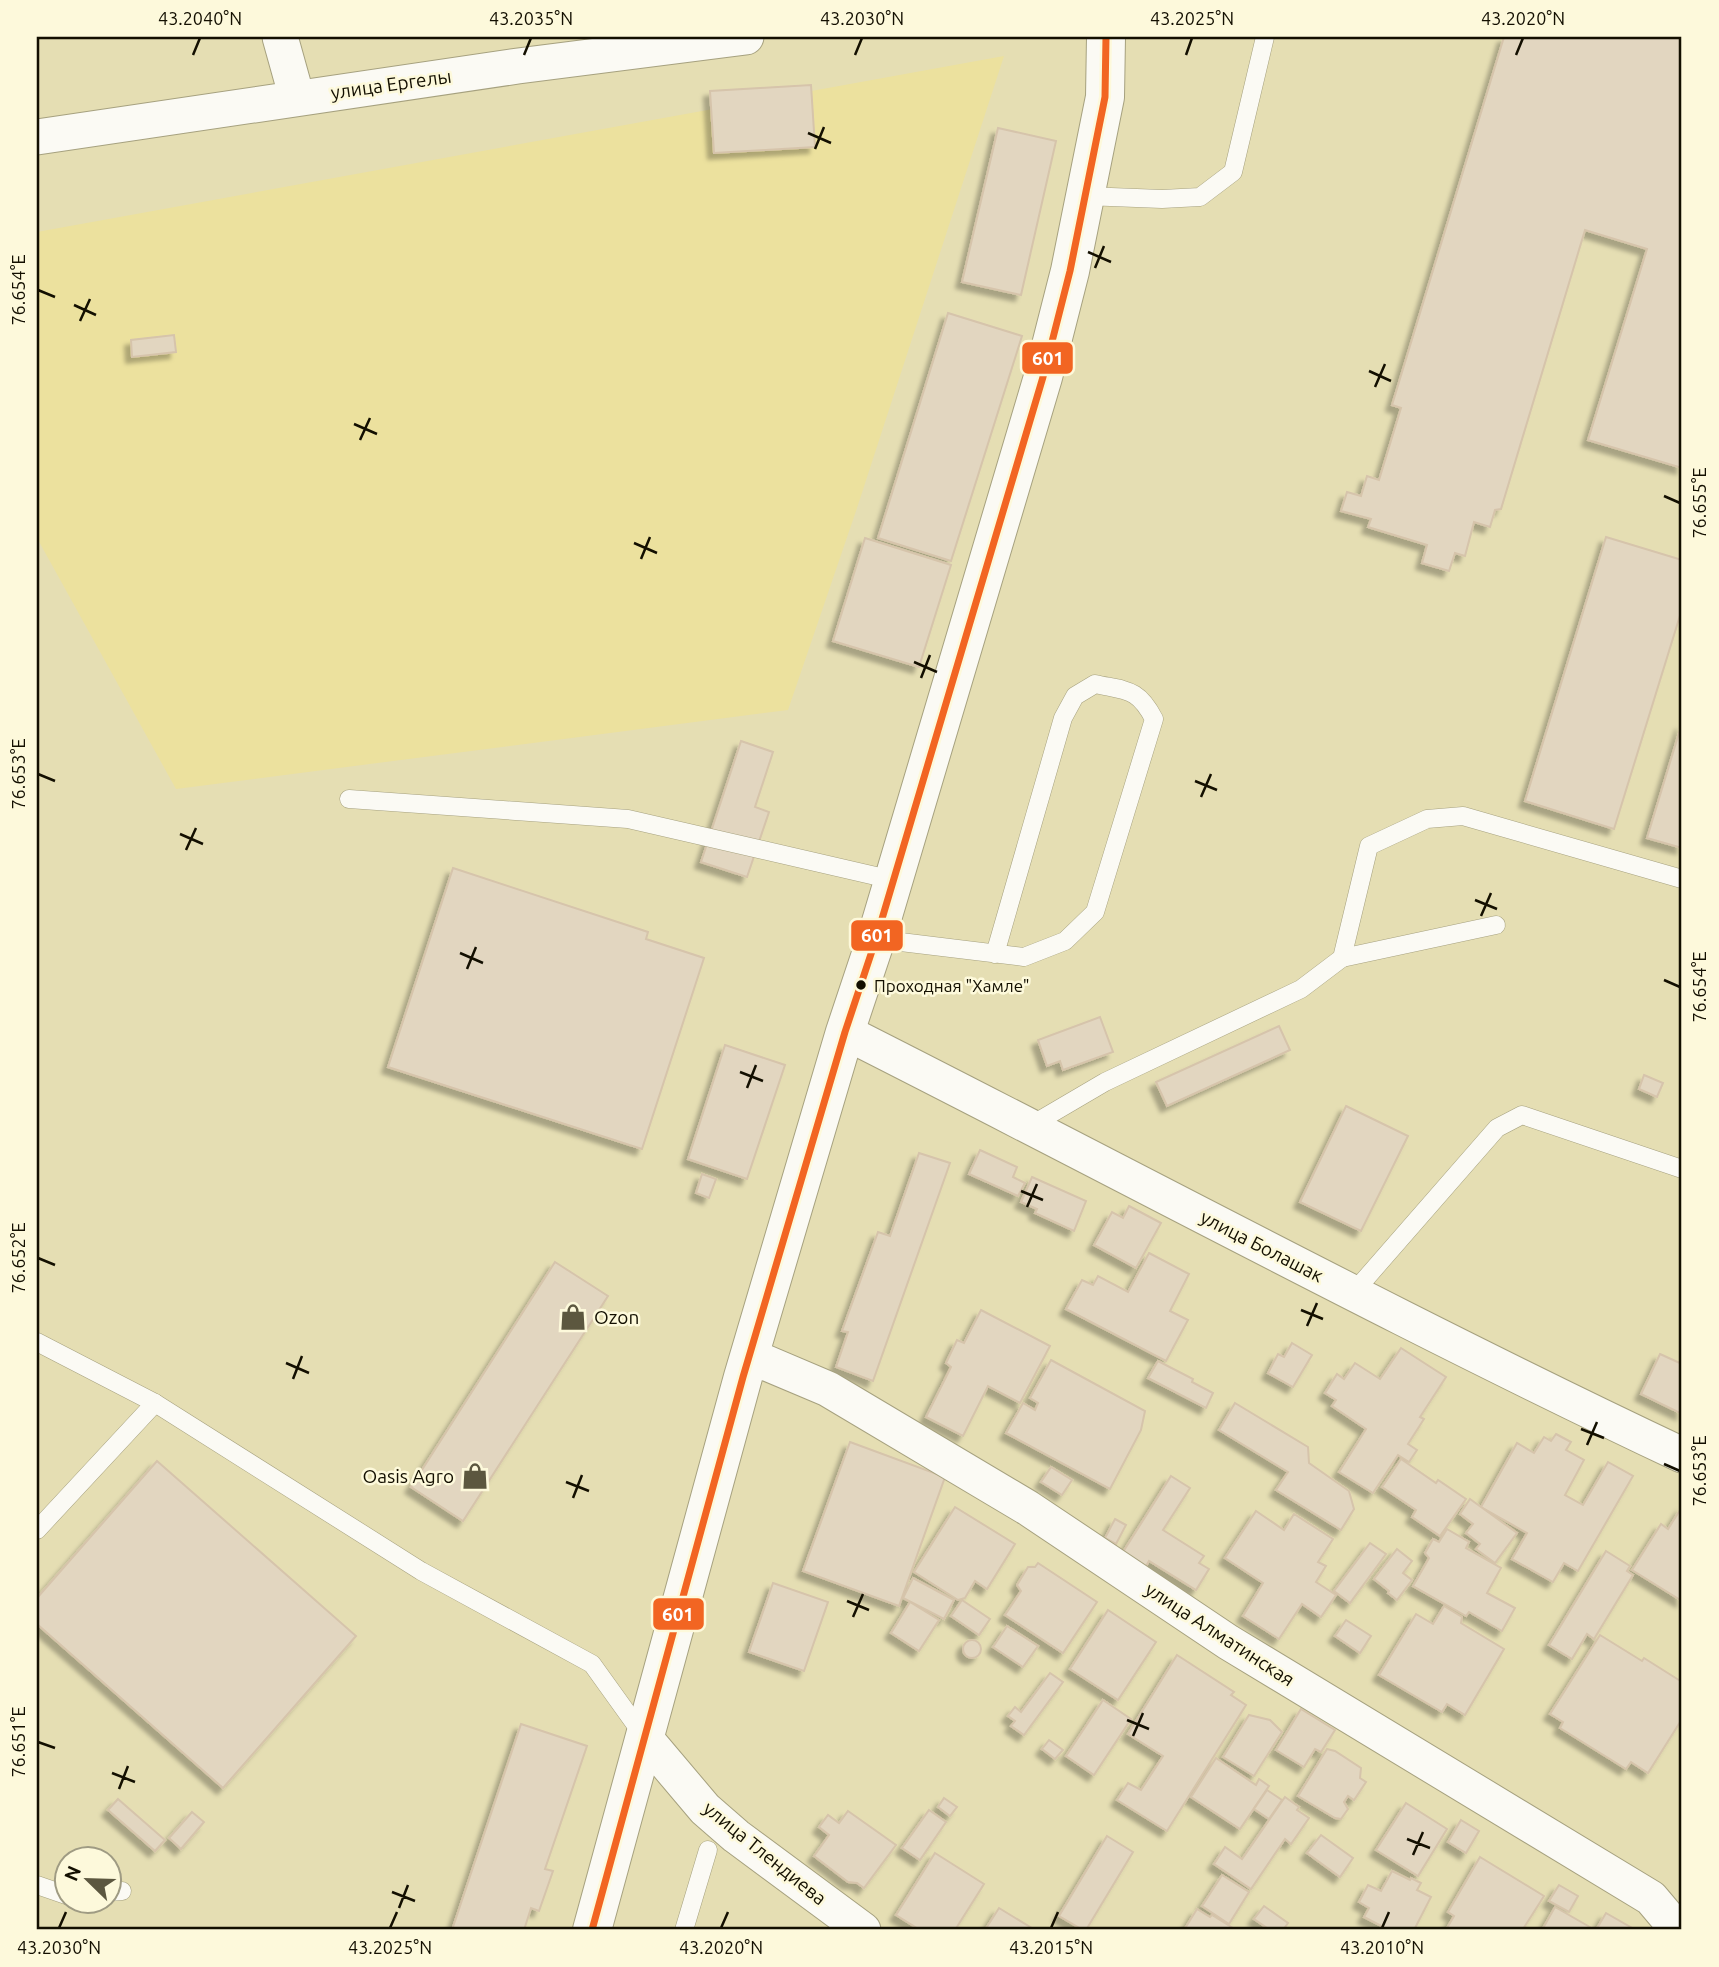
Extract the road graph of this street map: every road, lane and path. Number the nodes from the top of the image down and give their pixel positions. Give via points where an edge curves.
1 (280, 37) edge
2 (746, 37) edge
3 (1106, 37) edge
4 (1265, 37) edge
5 (297, 98) junction
6 (37, 137) edge
7 (1085, 196) junction
8 (349, 799) dead end
9 (1682, 879) edge
10 (893, 880) junction
11 (1496, 925) dead end
12 (876, 939) junction
13 (995, 954) junction
14 (1342, 958) junction
15 (845, 1032) junction
16 (1030, 1126) junction
17 (1682, 1169) edge
18 (1353, 1293) junction
19 (37, 1342) edge
20 (750, 1356) junction
21 (155, 1403) junction
22 (1682, 1455) edge
23 (37, 1530) edge
24 (645, 1738) junction
25 (708, 1850) dead end
26 (592, 1930) edge
27 (684, 1930) edge
28 (863, 1930) edge
29 (1678, 1930) edge

1 - 5 street
2 - 5 street, улица Ергелы
3 - 7 main road via 1105,97
4 - 7 lane via 1233,172 1200,197
5 - 6 street, улица Ергелы
7 - 10 main road via 1043,377
8 - 10 lane via 628,819
9 - 14 lane via 1463,816 1427,819 1369,846
10 - 12 main road
11 - 14 lane
12 - 13 lane
12 - 15 main road
13 - 13 lane via 1024,957 1065,941 1095,912 1154,719 1134,692 1095,684 1075,696 1063,718
14 - 16 lane via 1301,989 1105,1082
15 - 16 street, улица Болашак
15 - 20 main road
16 - 18 street, улица Болашак
17 - 18 lane via 1522,1115 1497,1128
18 - 22 street, улица Болашак
19 - 21 lane
20 - 24 main road
20 - 29 street, улица Алматинская via 828,1389 1028,1508 1228,1642 1651,1898
21 - 23 lane
21 - 24 lane via 421,1571 592,1664
24 - 26 main road
24 - 28 street, улица Тлендиева via 705,1809
25 - 27 lane

